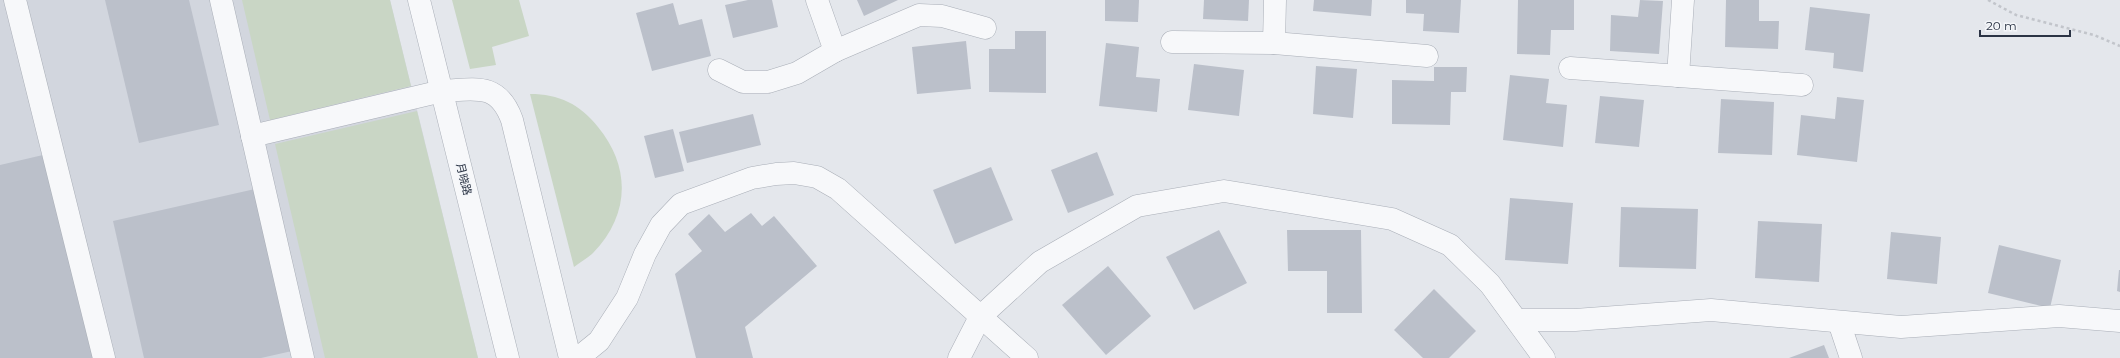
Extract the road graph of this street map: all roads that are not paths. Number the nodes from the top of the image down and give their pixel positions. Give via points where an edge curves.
1 (221, 0) edge
2 (419, 0) edge
3 (817, 0) edge
4 (1275, 0) edge
5 (1683, 0) edge
6 (10, 3) edge
7 (985, 28) dead end
8 (1172, 42) dead end
9 (1274, 43) junction
10 (835, 51) junction
11 (1427, 56) dead end
12 (1570, 68) dead end
13 (719, 70) dead end
14 (1678, 76) junction
15 (1802, 85) dead end
16 (442, 91) junction
17 (252, 136) junction
18 (980, 317) junction
19 (1517, 320) junction
20 (2120, 321) edge
21 (1840, 322) junction
22 (1541, 357) edge
23 (104, 358) edge
24 (303, 358) edge
25 (508, 358) edge
26 (570, 358) edge
27 (578, 358) edge
28 (959, 358) edge
29 (1026, 358) edge
30 (1851, 358) edge

1 - 17 street
2 - 16 street, 月晓路
3 - 10 street
4 - 9 street
5 - 14 street
6 - 23 street
7 - 10 street via 942,16 919,15
8 - 9 street
9 - 11 street
10 - 13 street via 797,73 768,82 743,82
12 - 14 street
14 - 15 street
16 - 17 street
16 - 25 street, 月晓路
16 - 26 street via 474,89 493,92 507,106
17 - 24 street
18 - 19 street via 1040,262 1137,206 1224,191 1399,222 1450,246 1490,284
18 - 27 street via 838,188 817,177 776,174 752,178 681,204 661,225 645,254 627,298 599,342
18 - 28 street
18 - 29 street
19 - 21 street via 1575,320 1711,310
19 - 22 street
20 - 21 street via 2059,316 1901,327
21 - 30 street

